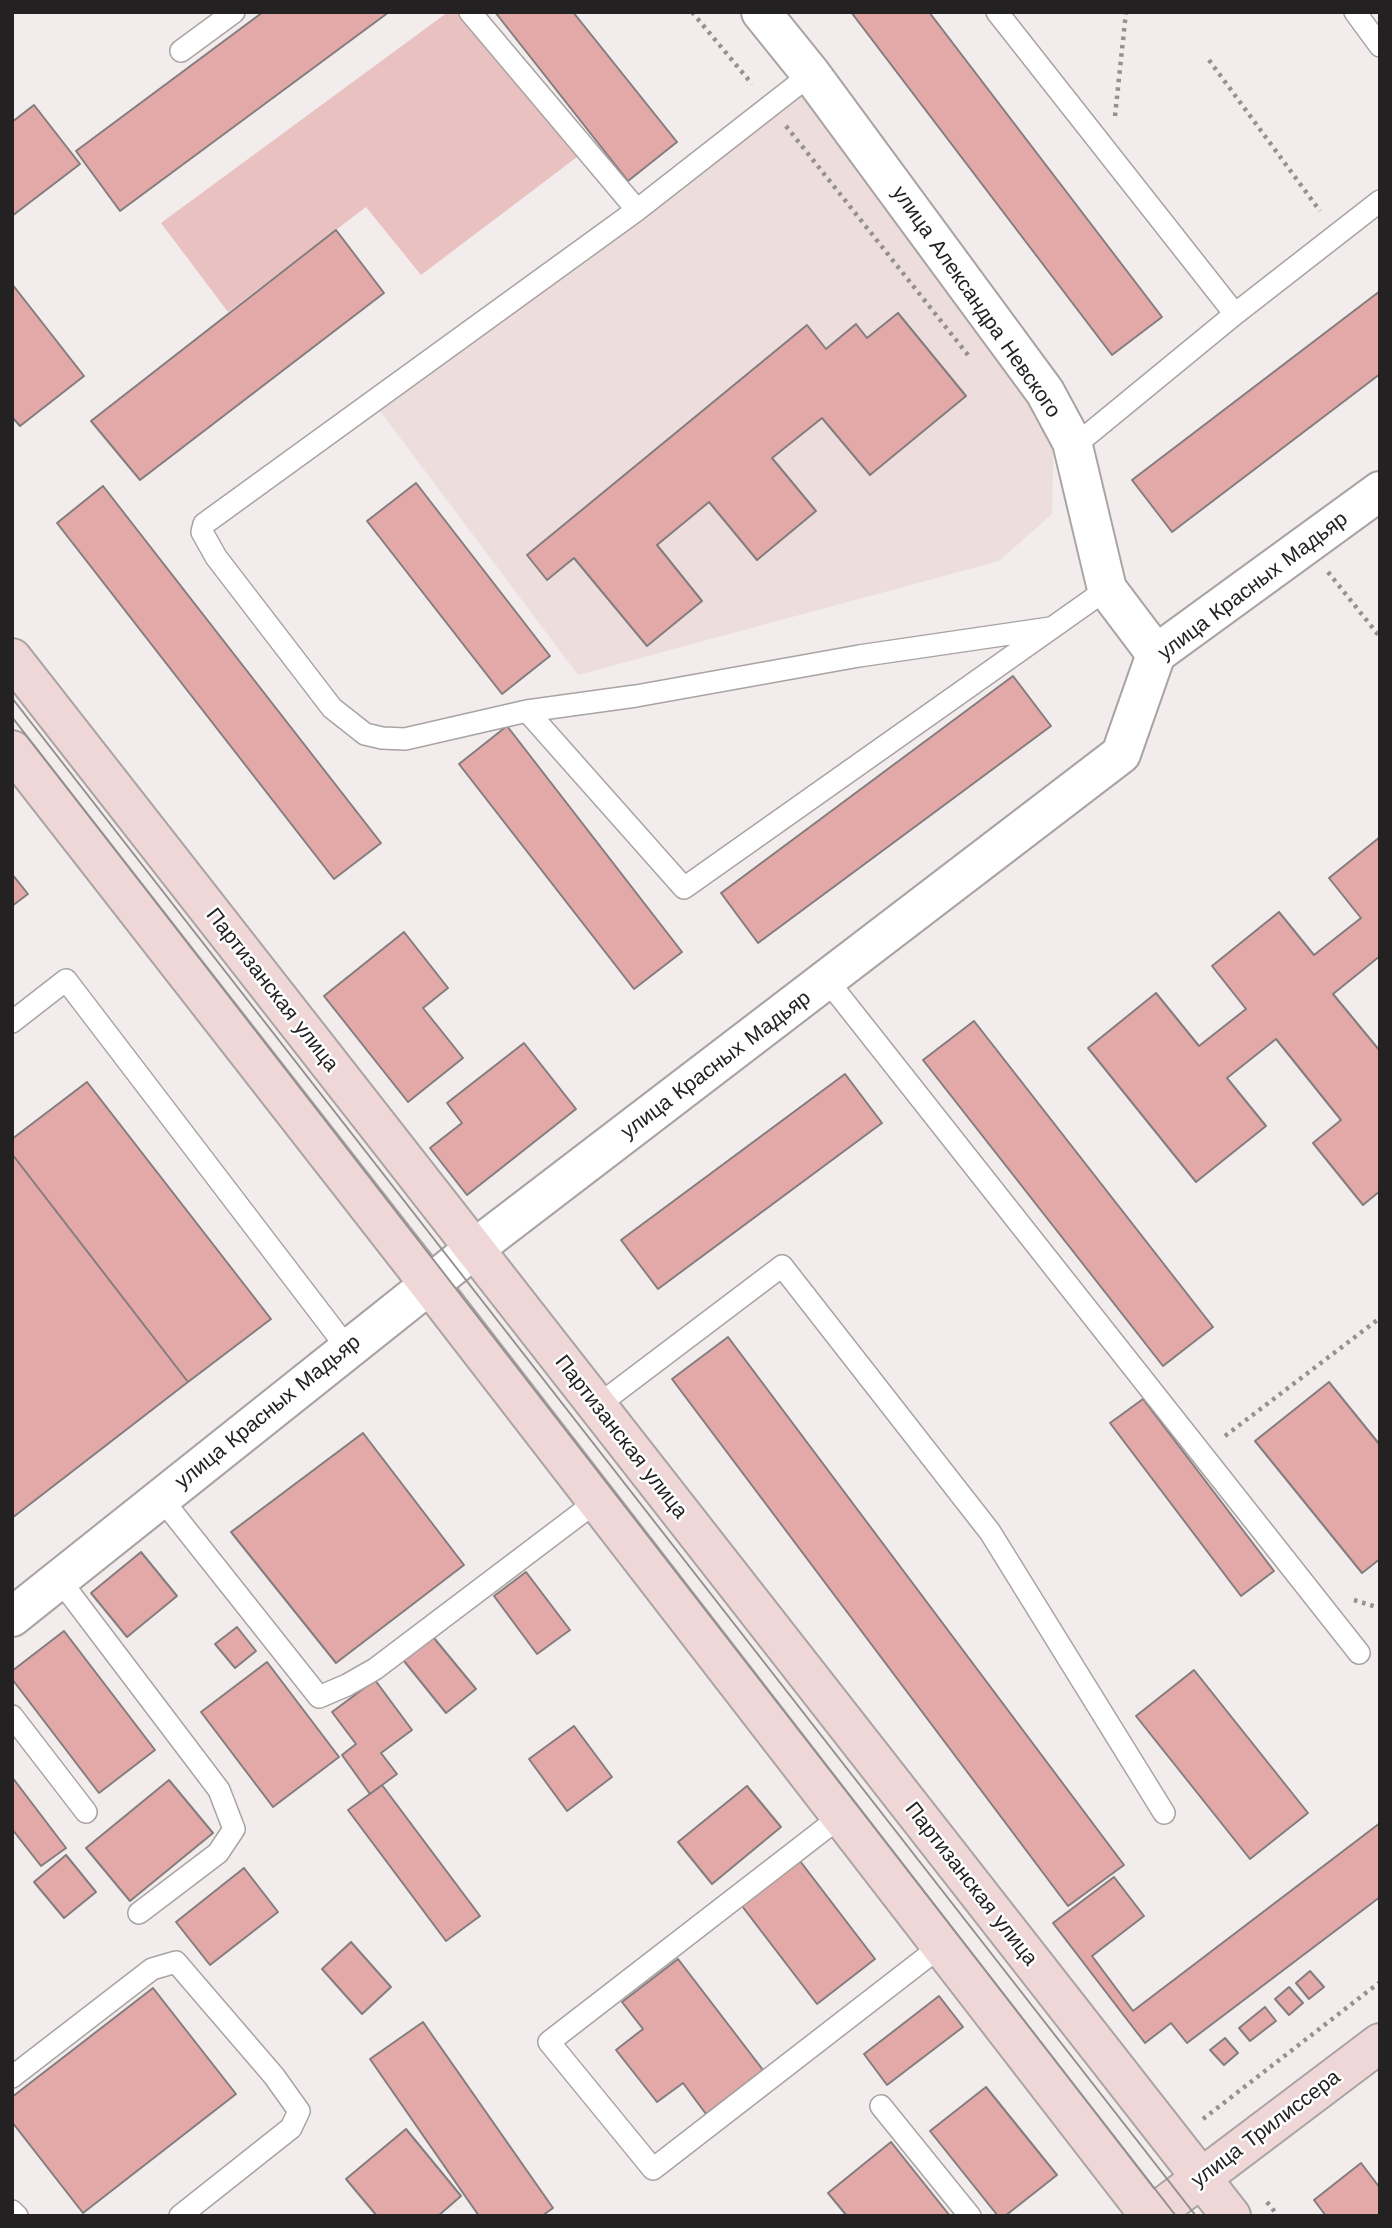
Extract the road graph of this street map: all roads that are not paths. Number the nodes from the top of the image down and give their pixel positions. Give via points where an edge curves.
1 (234, 12) edge
2 (470, 12) edge
3 (761, 12) edge
4 (997, 12) edge
5 (1354, 12) edge
6 (1380, 46) edge
7 (181, 51) dead end
8 (811, 74) junction
9 (1380, 201) edge
10 (637, 210) junction
11 (1235, 314) junction
12 (1073, 447) junction
13 (1380, 491) edge
14 (1107, 589) junction
15 (1050, 628) junction
16 (1156, 654) junction
17 (12, 658) edge
18 (527, 710) junction
19 (12, 750) edge
20 (827, 980) junction
21 (12, 1021) edge
22 (474, 1249) junction
23 (429, 1284) junction
24 (348, 1349) junction
25 (597, 1406) junction
26 (161, 1498) junction
27 (597, 1501) junction
28 (59, 1580) junction
29 (12, 1616) edge
30 (1359, 1653) dead end
31 (12, 1716) edge
32 (86, 1812) dead end
33 (1164, 1813) dead end
34 (840, 1817) junction
35 (139, 1913) dead end
36 (941, 1946) junction
37 (1380, 2043) edge
38 (12, 2077) edge
39 (881, 2106) dead end
40 (1201, 2178) junction
41 (208, 2207) edge
42 (12, 2211) edge
43 (17, 2216) edge
44 (180, 2216) edge
45 (970, 2216) edge
46 (1151, 2216) edge
47 (1231, 2216) edge

1 - 7 lane
2 - 10 lane
3 - 8 street, улица Александра Невского
4 - 11 lane
5 - 6 lane
8 - 10 lane
8 - 12 street, улица Александра Невского via 1045,392
9 - 11 lane
10 - 18 lane via 204,524 202,532 216,557 332,708 365,734 405,739
11 - 12 lane
12 - 14 street, улица Александра Невского
13 - 16 street, улица Красных Мадьяр
14 - 15 lane
14 - 16 street, улица Александра Невского
15 - 18 lane
15 - 18 lane via 684,888
16 - 20 street, улица Красных Мадьяр via 1121,754
17 - 22 street, Партизанская улица
19 - 23 street
20 - 22 street, улица Красных Мадьяр
20 - 30 lane
21 - 24 lane via 66,980
22 - 23 street, улица Красных Мадьяр
22 - 25 street, Партизанская улица
23 - 24 street, улица Красных Мадьяр
23 - 27 street
24 - 26 street, улица Красных Мадьяр
25 - 33 lane via 782,1266 990,1532
25 - 40 street, Партизанская улица
26 - 27 lane via 319,1697 375,1670
26 - 28 street, улица Красных Мадьяр
27 - 34 street
28 - 29 street, улица Красных Мадьяр
28 - 35 lane via 219,1790 234,1829 218,1853
31 - 32 lane
34 - 36 street
34 - 36 lane via 549,2042 653,2169
36 - 46 street
37 - 40 street, улица Трилиссера
38 - 41 lane via 152,1969 176,1962 299,2110 291,2127
39 - 45 lane
40 - 46 street, улица Трилиссера
40 - 47 street, Партизанская улица
41 - 44 lane
42 - 43 lane

